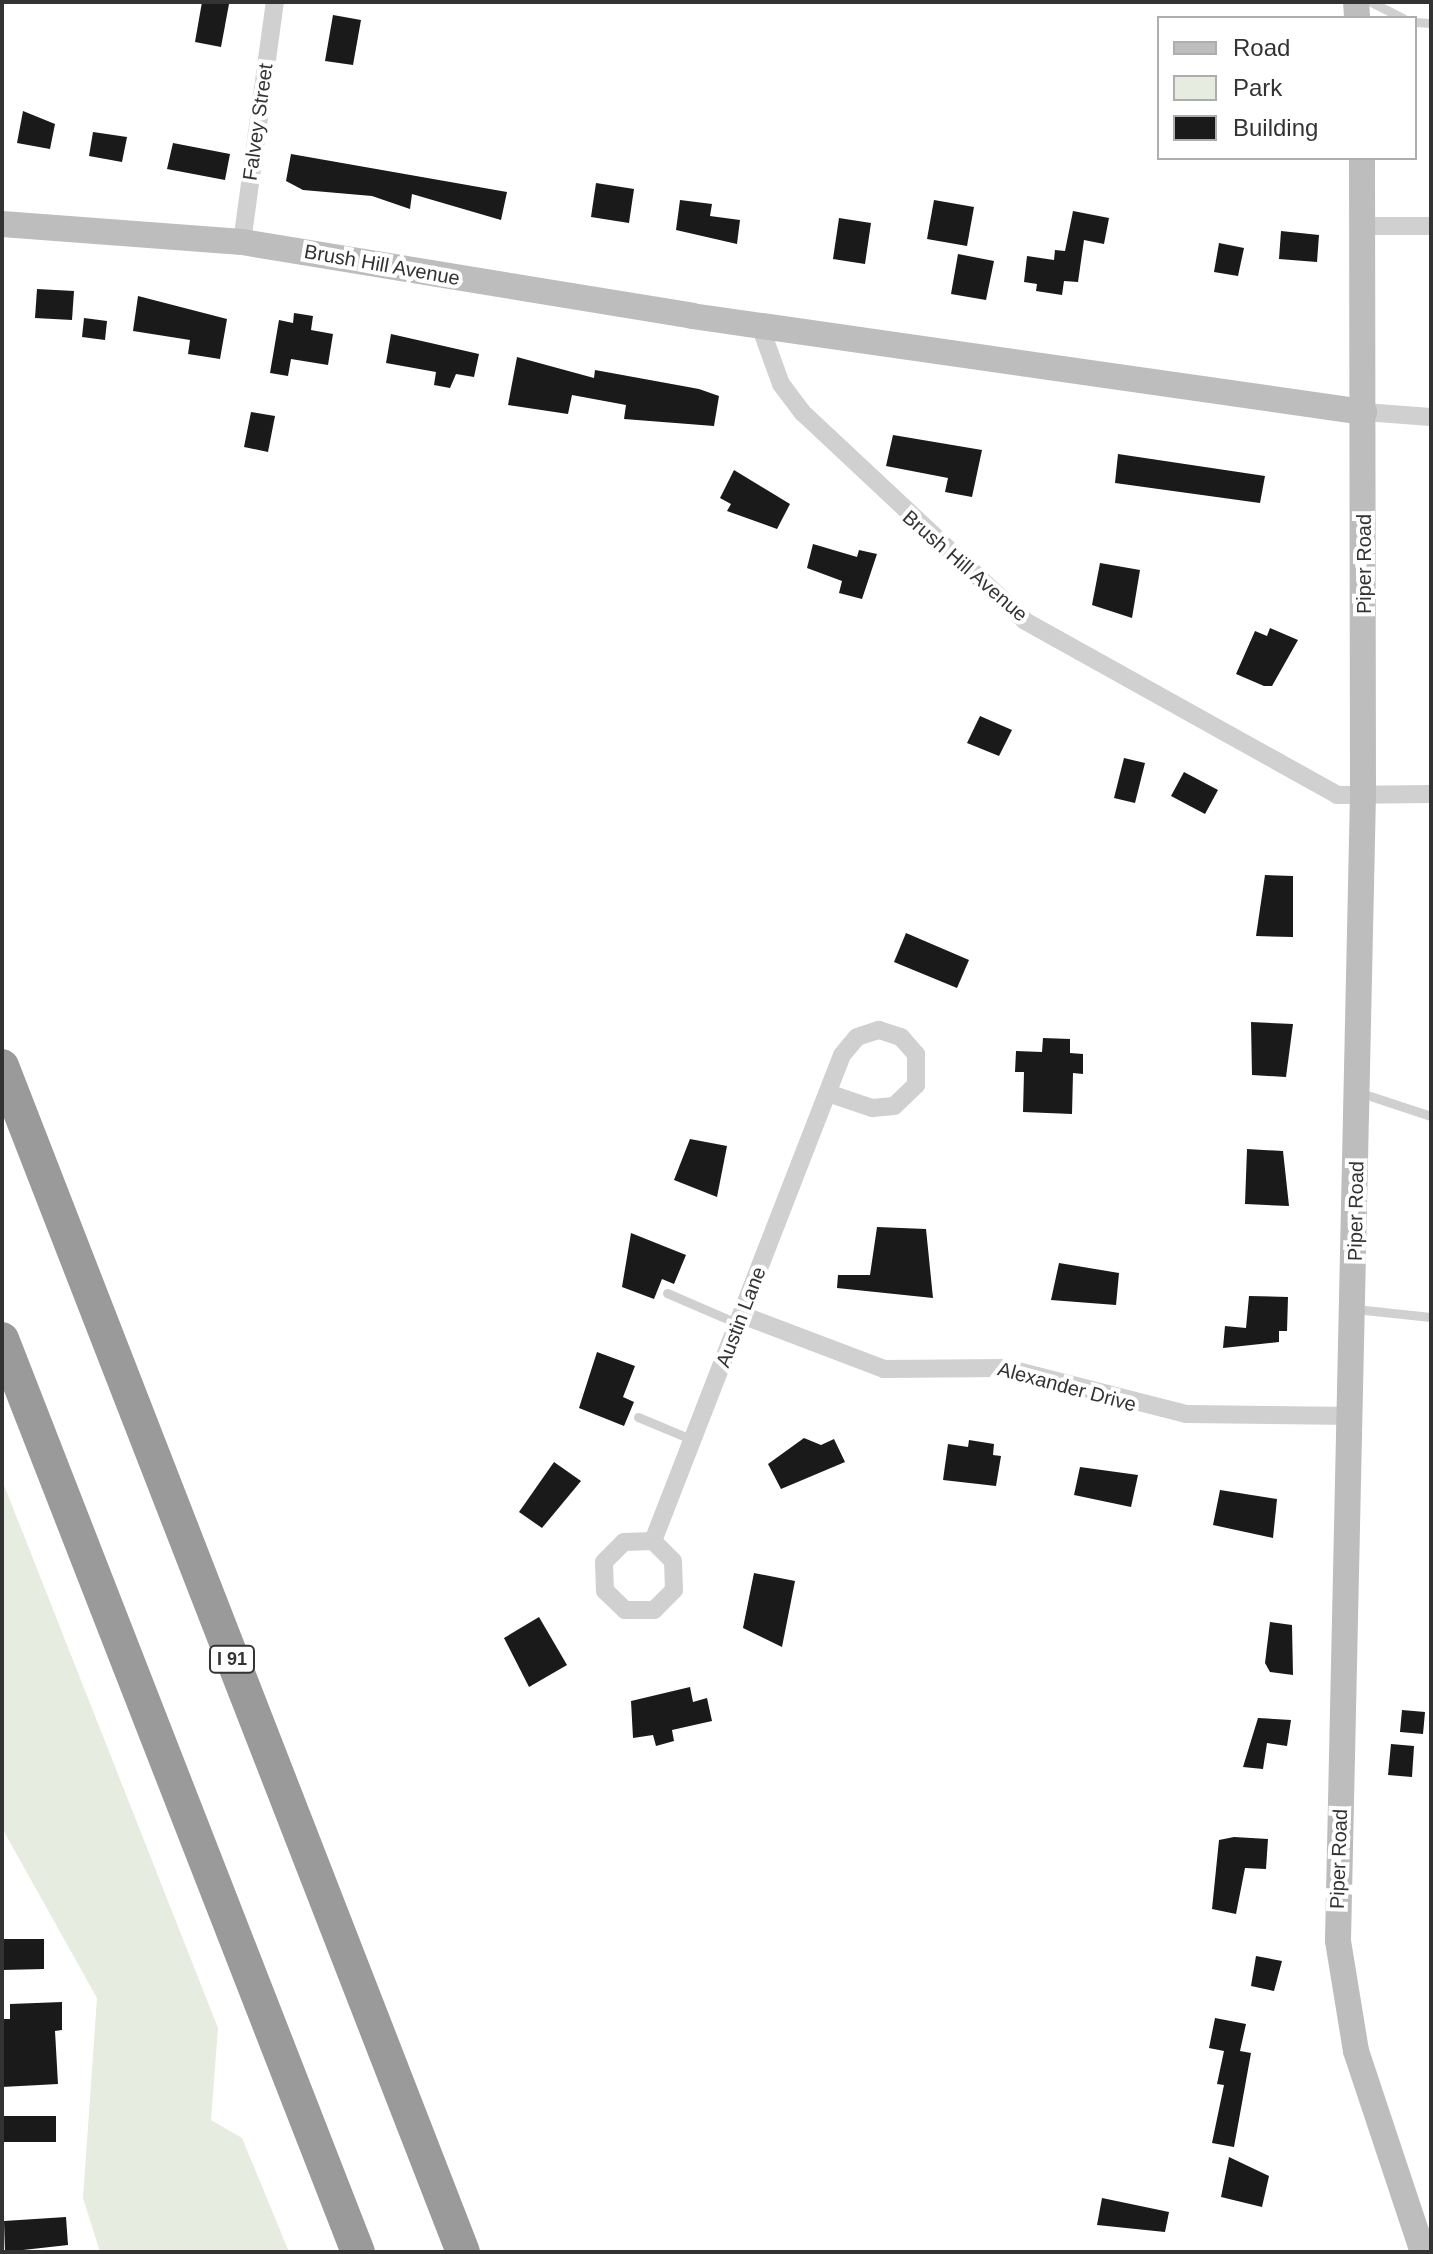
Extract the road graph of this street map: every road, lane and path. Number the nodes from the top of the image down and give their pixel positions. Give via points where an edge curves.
1 (275, 2) edge
2 (1371, 2) edge
3 (1399, 16) edge
4 (1362, 160) edge
5 (2, 224) edge
6 (1364, 226) junction
7 (1431, 226) edge
8 (242, 242) junction
9 (760, 326) junction
10 (1364, 412) junction
11 (1431, 417) edge
12 (1363, 794) junction
13 (1431, 794) edge
14 (2, 1066) edge
15 (1358, 1092) junction
16 (828, 1093) junction
17 (1431, 1116) edge
18 (667, 1293) dead end
19 (1354, 1309) junction
20 (1431, 1317) edge
21 (740, 1320) junction
22 (2, 1339) edge
23 (1353, 1416) junction
24 (638, 1417) dead end
25 (693, 1440) junction
26 (653, 1541) junction
27 (358, 2252) edge
28 (463, 2252) edge
29 (1423, 2252) edge

1 - 8 street, Falvey Street
2 - 3 lane
4 - 6 street, Piper Road
5 - 8 street, Brush Hill Avenue
6 - 7 street
6 - 10 street, Piper Road
8 - 9 street, Brush Hill Avenue
9 - 10 street, Brush Hill Avenue
9 - 12 street, Brush Hill Avenue via 781,384 803,413 1025,621 1304,781 1337,795
10 - 11 street
10 - 12 street, Piper Road
12 - 13 street, Brush Hill Avenue
12 - 15 street, Piper Road
14 - 28 highway, I 91
15 - 17 lane
15 - 19 street, Piper Road
16 - 16 street, Austin Lane via 872,1108 894,1106 916,1085 916,1054 894,1033 863,1033 846,1048
16 - 21 street, Austin Lane
18 - 21 lane
19 - 20 lane
19 - 23 street, Piper Road
21 - 23 street, Alexander Drive via 900,1372 1006,1368 1163,1411
21 - 25 street, Austin Lane
22 - 27 highway
23 - 29 street, Piper Road via 1338,1941 1356,2051
24 - 25 lane
25 - 26 street, Austin Lane
26 - 26 street via 624,1542 604,1562 605,1591 625,1610 654,1610 674,1590 673,1561

